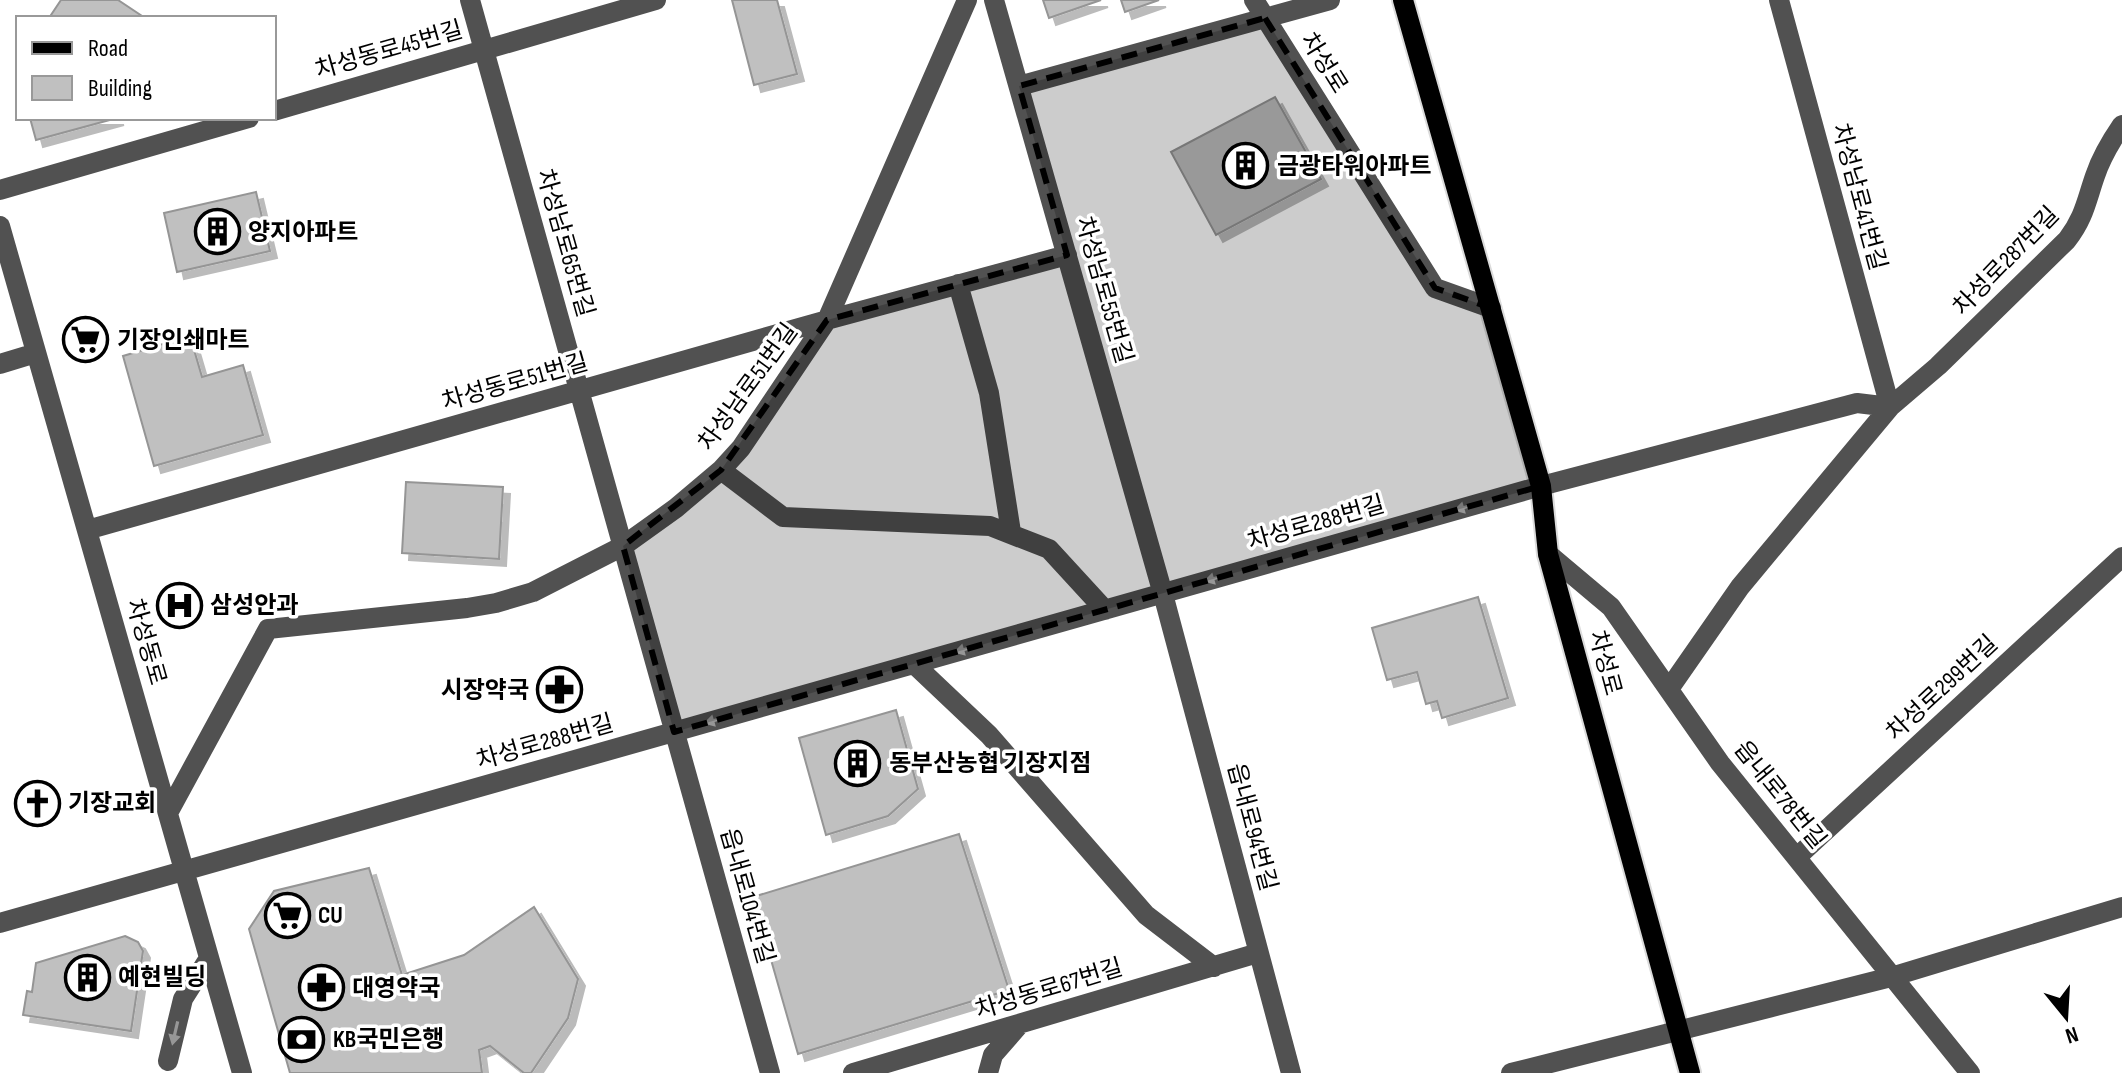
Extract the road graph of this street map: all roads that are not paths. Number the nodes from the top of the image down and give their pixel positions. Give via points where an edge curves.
1 (470, 0) edge
2 (656, 0) edge
3 (967, 0) edge
4 (994, 0) edge
5 (1254, 0) edge
6 (1330, 0) edge
7 (1403, 0) edge
8 (1779, 0) edge
9 (1265, 18) junction
10 (484, 50) junction
11 (1019, 86) junction
12 (276, 110) edge
13 (242, 120) edge
14 (2122, 125) edge
15 (0, 190) edge
16 (0, 226) edge
17 (1067, 255) junction
18 (958, 284) junction
19 (1491, 308) junction
20 (827, 320) junction
21 (36, 353) junction
22 (0, 364) edge
23 (579, 391) junction
24 (1890, 407) junction
25 (721, 470) junction
26 (1541, 486) junction
27 (87, 530) junction
28 (1011, 532) junction
29 (623, 546) junction
30 (1548, 554) junction
31 (2122, 557) edge
32 (1163, 594) junction
33 (1105, 610) junction
34 (914, 664) junction
35 (1669, 689) junction
36 (674, 732) junction
37 (168, 813) junction
38 (1797, 857) junction
39 (184, 871) junction
40 (2122, 907) edge
41 (0, 923) edge
42 (1258, 953) junction
43 (209, 958) junction
44 (1214, 967) junction
45 (1891, 977) junction
46 (1020, 1024) junction
47 (1679, 1030) junction
48 (168, 1061) dead end
49 (1537, 1070) edge
50 (242, 1073) edge
51 (770, 1073) edge
52 (853, 1073) edge
53 (988, 1073) edge
54 (1291, 1073) edge
55 (1511, 1073) edge
56 (1690, 1073) edge
57 (1970, 1073) edge

1 - 10 street, 차성남로65번길
2 - 10 street, 차성동로45번길
3 - 20 street, 차성남로51번길
4 - 11 street, 차성남로55번길
5 - 9 street
6 - 9 street, 차성로
7 - 19 main road, 차성로
8 - 24 street, 차성남로41번길
9 - 11 street, 차성로
9 - 19 street, 차성로 via 1435,288
10 - 12 street, 차성동로45번길
10 - 23 street, 차성남로65번길
11 - 17 street, 차성남로55번길
13 - 15 street
14 - 24 street, 차성로287번길 via 2096,174 2084,217 2067,240
16 - 21 street, 차성동로
17 - 18 street, 차성동로51번길
17 - 32 street, 차성남로55번길
18 - 20 street, 차성동로51번길
18 - 28 street via 989,393
19 - 26 main road, 차성로
20 - 23 street, 차성동로51번길
20 - 25 street, 차성남로51번길
21 - 22 street
21 - 27 street, 차성동로
23 - 27 street, 차성동로51번길
23 - 29 street, 차성남로65번길
24 - 26 street via 1857,403
24 - 35 street, 차성로287번길 via 1740,587
25 - 28 street via 783,517 990,526
25 - 29 street, 차성남로51번길
26 - 30 main road, 차성로
26 -> 32 street, 차성로288번길
27 - 37 street, 차성동로
28 - 33 street via 1049,549
29 - 36 street, 차성남로65번길
29 - 37 street, 차성남로51번길 via 533,592 496,603 268,629
30 - 35 street, 읍내로78번길 via 1611,607
30 - 47 main road, 차성로
31 - 38 street, 차성로299번길
32 - 33 street, 차성로288번길
32 - 42 street, 읍내로94번길
33 -> 34 street, 차성로288번길
34 -> 36 street, 차성로288번길
34 - 44 street via 989,735 1146,915
35 - 38 street, 읍내로78번길 via 1720,763
36 - 39 street, 차성로288번길
36 - 51 street, 읍내로104번길
37 - 39 street, 차성동로
38 - 45 street, 읍내로78번길
39 - 41 street, 차성로288번길
39 - 43 street, 차성동로
40 - 45 street
42 - 44 street, 차성동로67번길
42 - 54 street, 읍내로94번길
43 -> 48 street via 183,999
43 - 50 street, 차성동로
44 - 46 street, 차성동로67번길 via 1075,998
45 - 47 street
45 - 57 street, 읍내로78번길
46 - 52 street, 차성동로67번길
46 - 53 street via 993,1055
47 - 49 street
47 - 56 main road, 차성로
49 - 55 street

